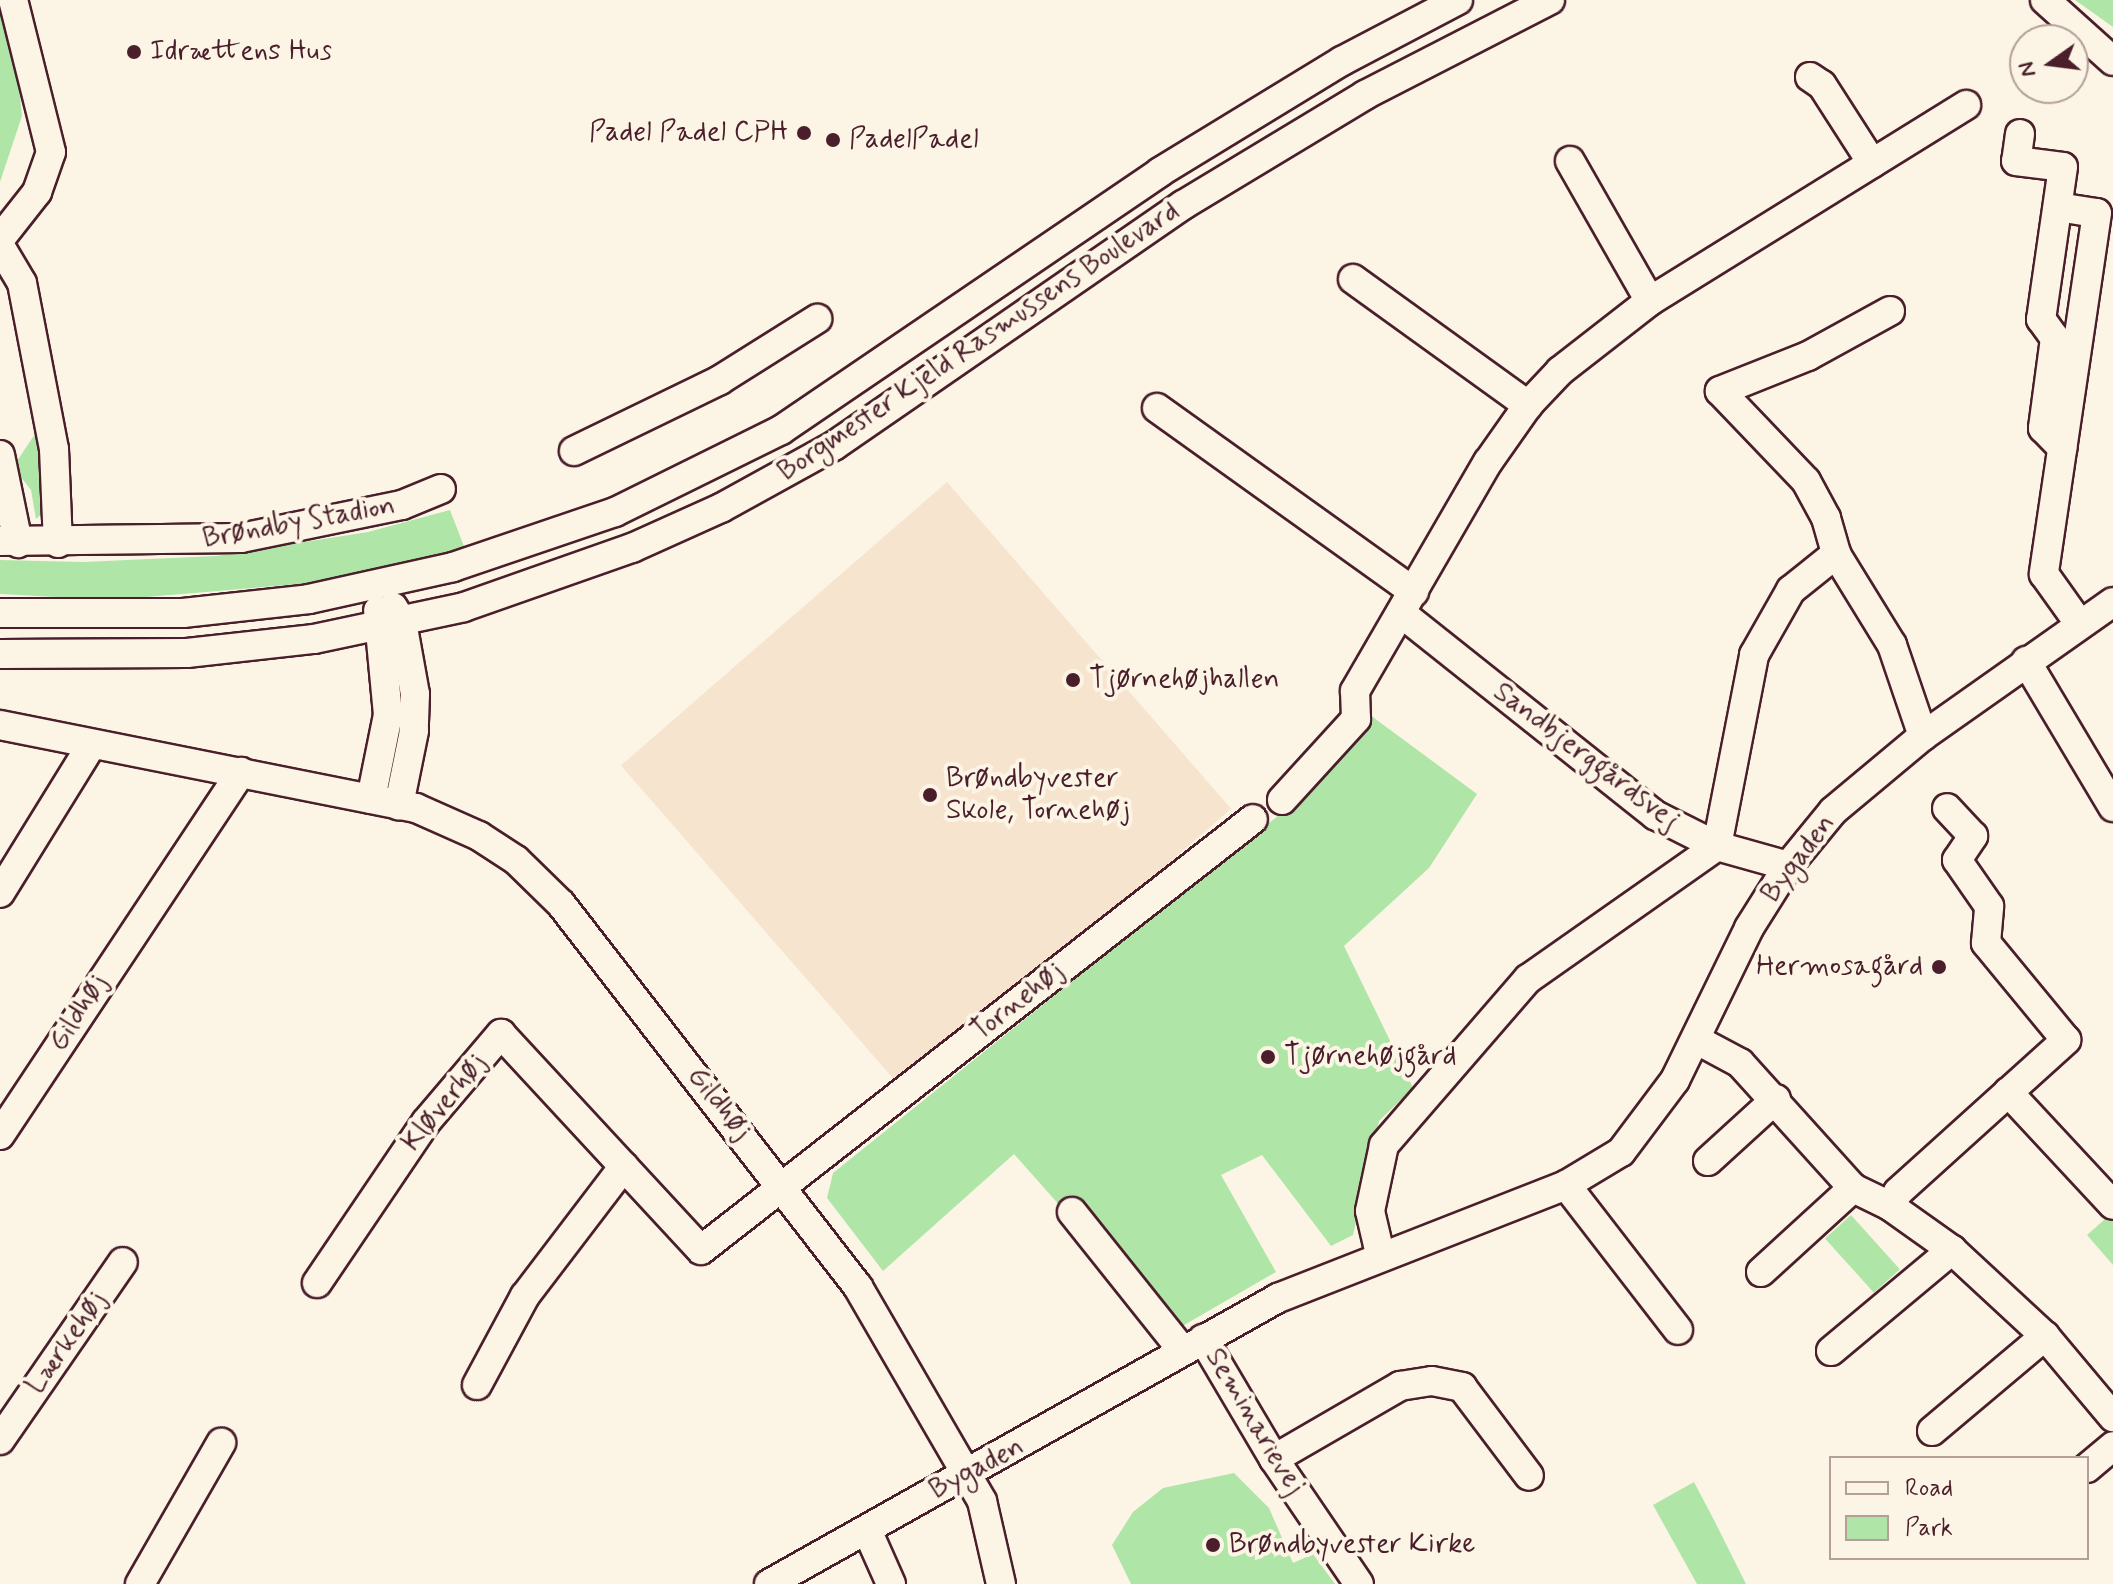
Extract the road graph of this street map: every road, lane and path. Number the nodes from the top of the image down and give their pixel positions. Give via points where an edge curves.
1 (13, 0) edge
2 (1458, 0) edge
3 (1550, 0) edge
4 (2045, 0) edge
5 (2113, 61) edge
6 (1810, 77) dead end
7 (1966, 105) dead end
8 (2020, 134) dead end
9 (1570, 161) dead end
10 (1872, 163) junction
11 (2058, 207) junction
12 (0, 239) edge
13 (0, 246) edge
14 (1353, 279) dead end
15 (1650, 301) junction
16 (1890, 311) dead end
17 (817, 319) dead end
18 (1528, 405) junction
19 (1157, 408) dead end
20 (2062, 448) junction
21 (574, 451) dead end
22 (0, 455) edge
23 (441, 489) dead end
24 (9, 542) edge
25 (58, 543) junction
26 (1836, 554) junction
27 (381, 585) junction
28 (1408, 602) junction
29 (2113, 602) edge
30 (0, 613) edge
31 (2079, 623) junction
32 (390, 624) junction
33 (0, 654) edge
34 (2026, 661) junction
35 (0, 725) edge
36 (1923, 736) junction
37 (92, 744) junction
38 (241, 772) junction
39 (371, 799) junction
40 (1282, 800) dead end
41 (399, 805) junction
42 (2113, 807) edge
43 (1947, 808) dead end
44 (1253, 819) dead end
45 (1717, 846) junction
46 (1788, 866) junction
47 (0, 893) edge
48 (1697, 1040) junction
49 (2008, 1092) junction
50 (1776, 1099) junction
51 (0, 1135) edge
52 (1708, 1161) dead end
53 (624, 1166) junction
54 (1566, 1185) junction
55 (784, 1186) junction
56 (1853, 1188) junction
57 (2113, 1205) edge
58 (1890, 1206) junction
59 (1072, 1212) dead end
60 (1952, 1250) junction
61 (1380, 1254) junction
62 (123, 1262) dead end
63 (1761, 1272) dead end
64 (317, 1283) dead end
65 (1678, 1330) dead end
66 (2045, 1336) junction
67 (1192, 1345) junction
68 (1831, 1351) dead end
69 (477, 1385) dead end
70 (2113, 1417) edge
71 (4, 1427) edge
72 (1932, 1431) dead end
73 (221, 1443) dead end
74 (2113, 1446) edge
75 (1274, 1459) junction
76 (2089, 1466) edge
77 (969, 1476) junction
78 (1529, 1476) dead end
79 (867, 1530) junction
80 (140, 1584) edge
81 (769, 1584) edge
82 (891, 1584) edge
83 (1001, 1584) edge
84 (1359, 1584) edge

1 - 12 street via 51,152 37,192
2 - 27 street, Borgmester Kjeld Rasmussens Boulevard via 1342,61 1160,172 781,430 592,521
3 - 32 street, Borgmester Kjeld Rasmussens Boulevard via 1297,135 1146,229 835,445 766,485 586,567
4 - 5 street
6 - 10 street via 1822,85
7 - 10 street
8 - 11 street via 2016,161 2063,167
9 - 15 street
10 - 15 street
11 - 20 street via 2041,319 2055,338 2043,428
11 - 20 street via 2097,213
13 - 25 street via 22,283 48,419
14 - 18 street
15 - 18 street via 1560,371
16 - 26 street via 1808,356 1720,391 1806,481 1826,518
17 - 21 street via 720,380
18 - 28 street via 1488,462
19 - 28 street, Sandbjerggårdsvej
20 - 31 street via 2044,574
22 - 24 street, Brøndby Stadion
23 - 25 street, Brøndby Stadion via 377,511 241,538
24 - 25 street, Brøndby Stadion
26 - 36 street via 1892,645
26 - 45 street via 1791,590 1754,655
27 - 30 street, Borgmester Kjeld Rasmussens Boulevard via 183,613
27 - 32 street
28 - 40 street via 1355,691 1356,719
28 - 45 street, Sandbjerggårdsvej via 1655,815
29 - 31 street, Bygaden
31 - 34 street, Bygaden
32 - 33 street, Borgmester Kjeld Rasmussens Boulevard via 187,653
32 - 39 street via 388,715
32 - 41 street via 416,712
34 - 36 street, Bygaden
34 - 42 street
35 - 37 street, Gildhøj
36 - 46 street, Bygaden via 1833,811
37 - 38 street, Gildhøj
37 - 47 street
38 - 39 street, Gildhøj
38 - 51 street, Gildhøj
39 - 41 street, Gildhøj
41 - 55 street, Gildhøj via 479,836 516,860 561,904
43 - 49 street via 1973,836 1957,860 1989,906 1986,943 2066,1040
44 - 55 street, Tornehøj
45 - 46 street, Sandbjerggårdsvej
45 - 61 street via 1528,979 1384,1145 1370,1211
46 - 48 street, Bygaden via 1749,928
48 - 50 street via 1740,1063
48 - 54 street, Bygaden via 1659,1108 1621,1152
49 - 57 street
49 - 58 street via 1898,1192
50 - 52 street
50 - 56 street
53 - 55 street, Kløverhøj via 701,1250
53 - 64 street, Kløverhøj via 501,1034 426,1122
53 - 69 street via 528,1292
54 - 61 street, Bygaden
54 - 65 street
55 - 77 street, Gildhøj via 858,1287
56 - 58 street
56 - 63 street
58 - 60 street
59 - 67 street
60 - 66 street
60 - 68 street
61 - 67 street, Bygaden via 1278,1298
62 - 71 street, Lærkehøj
66 - 70 street
66 - 72 street
67 - 75 street, Seminarievej
67 - 77 street, Bygaden
73 - 80 street
74 - 76 street
75 - 78 street via 1400,1386 1432,1381 1462,1387
75 - 84 street, Seminarievej
77 - 79 street, Bygaden
77 - 83 street, Gildhøj via 982,1501
79 - 81 street, Bygaden
79 - 82 street

